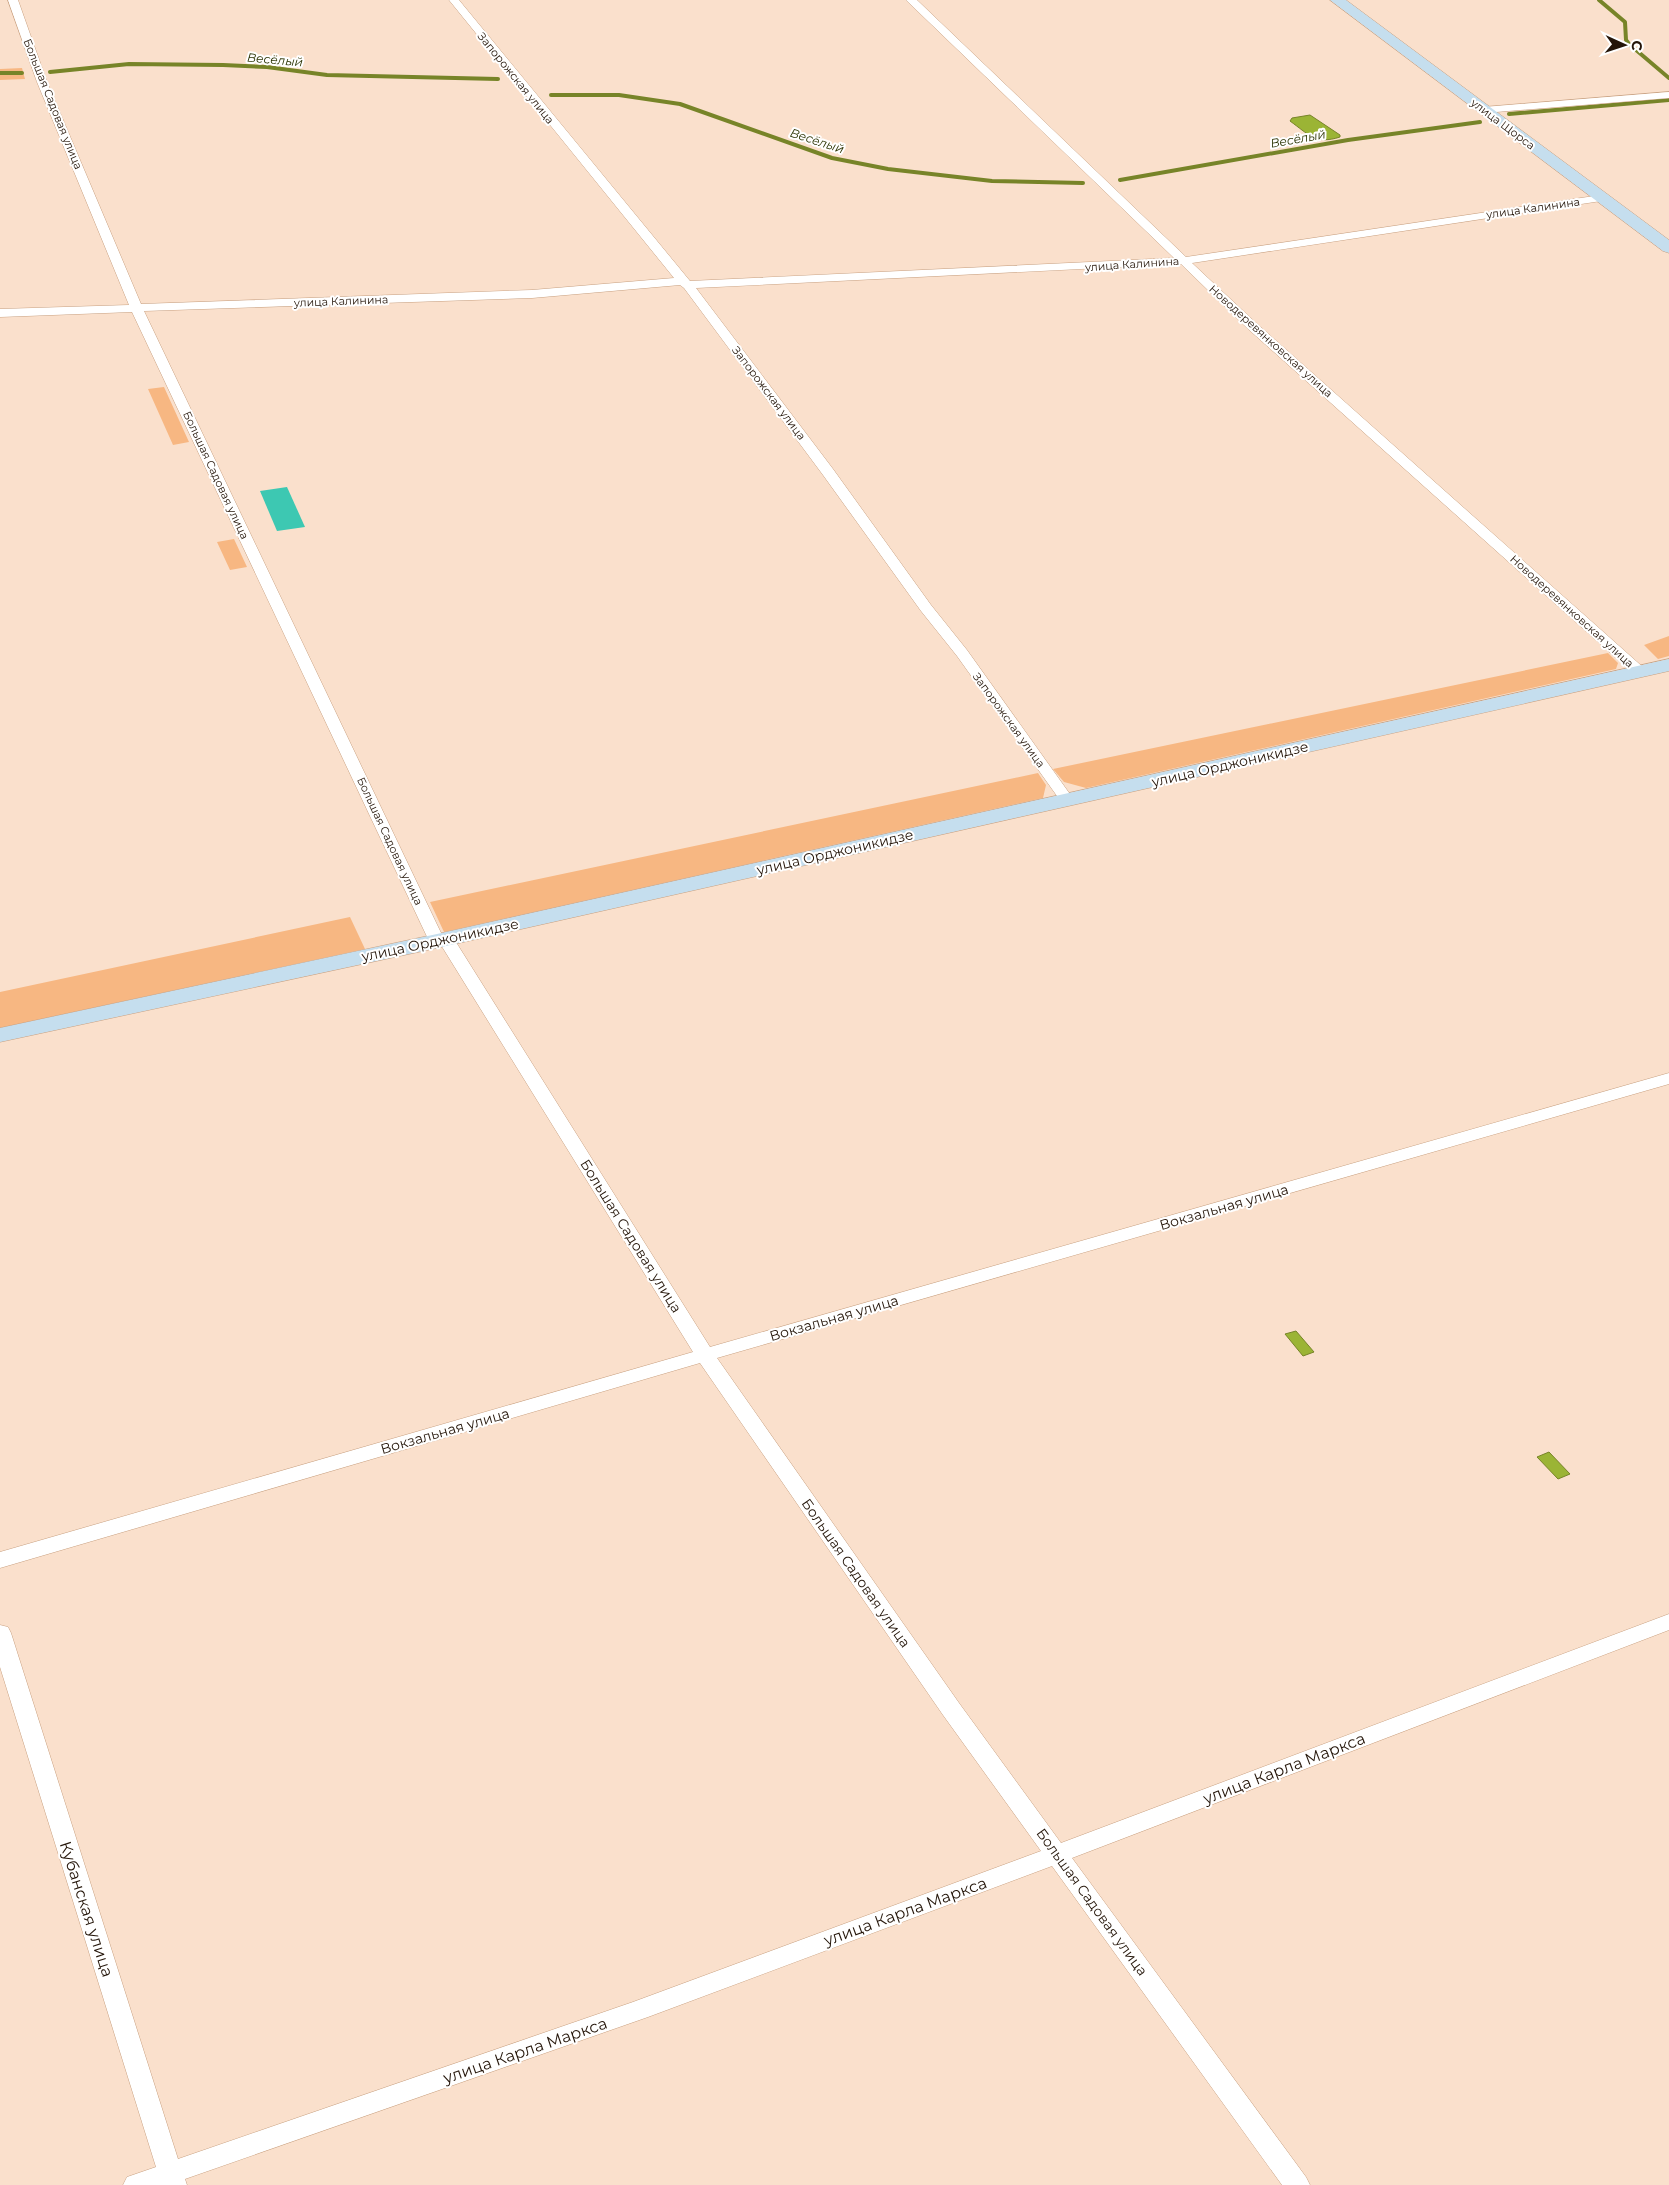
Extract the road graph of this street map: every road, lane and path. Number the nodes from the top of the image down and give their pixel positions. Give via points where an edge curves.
1 (13, 0) edge
2 (454, 0) edge
3 (911, 0) edge
4 (1337, 0) edge
5 (1669, 95) edge
6 (1484, 110) junction
7 (1602, 198) junction
8 (1669, 248) edge
9 (1183, 260) junction
10 (685, 283) junction
11 (136, 307) junction
12 (0, 313) edge
13 (1669, 665) edge
14 (1640, 672) junction
15 (1067, 800) junction
16 (442, 940) junction
17 (0, 1035) edge
18 (1669, 1078) edge
19 (705, 1355) junction
20 (0, 1560) edge
21 (1669, 1622) edge
22 (0, 1634) edge
23 (1058, 1854) junction
24 (172, 2179) edge
25 (136, 2185) edge
26 (1297, 2185) edge

1 - 11 street, Большая Садовая улица via 42,82
2 - 10 street, Запорожская улица
3 - 9 street, Новодеревянковская улица
4 - 6 main road, улица Щорса
5 - 6 street
6 - 7 main road, улица Щорса
7 - 8 main road, улица Щорса
7 - 9 street, улица Калинина
9 - 10 street, улица Калинина via 1152,264
9 - 14 street, Новодеревянковская улица via 1251,325
10 - 11 street, улица Калинина via 532,294
10 - 15 street, Запорожская улица via 962,653
11 - 12 street, улица Калинина
11 - 16 street, Большая Садовая улица
13 - 14 main road, улица Орджоникидзе
14 - 15 main road, улица Орджоникидзе
15 - 16 main road, улица Орджоникидзе
16 - 17 main road, улица Орджоникидзе
16 - 19 street, Большая Садовая улица
18 - 19 street, Вокзальная улица
19 - 20 street, Вокзальная улица
19 - 23 street, Большая Садовая улица via 940,1694
21 - 23 street, улица Карла Маркса
22 - 24 street, Кубанская улица
23 - 24 street, улица Карла Маркса via 640,2010
23 - 26 street, Большая Садовая улица
24 - 25 street, улица Карла Маркса

